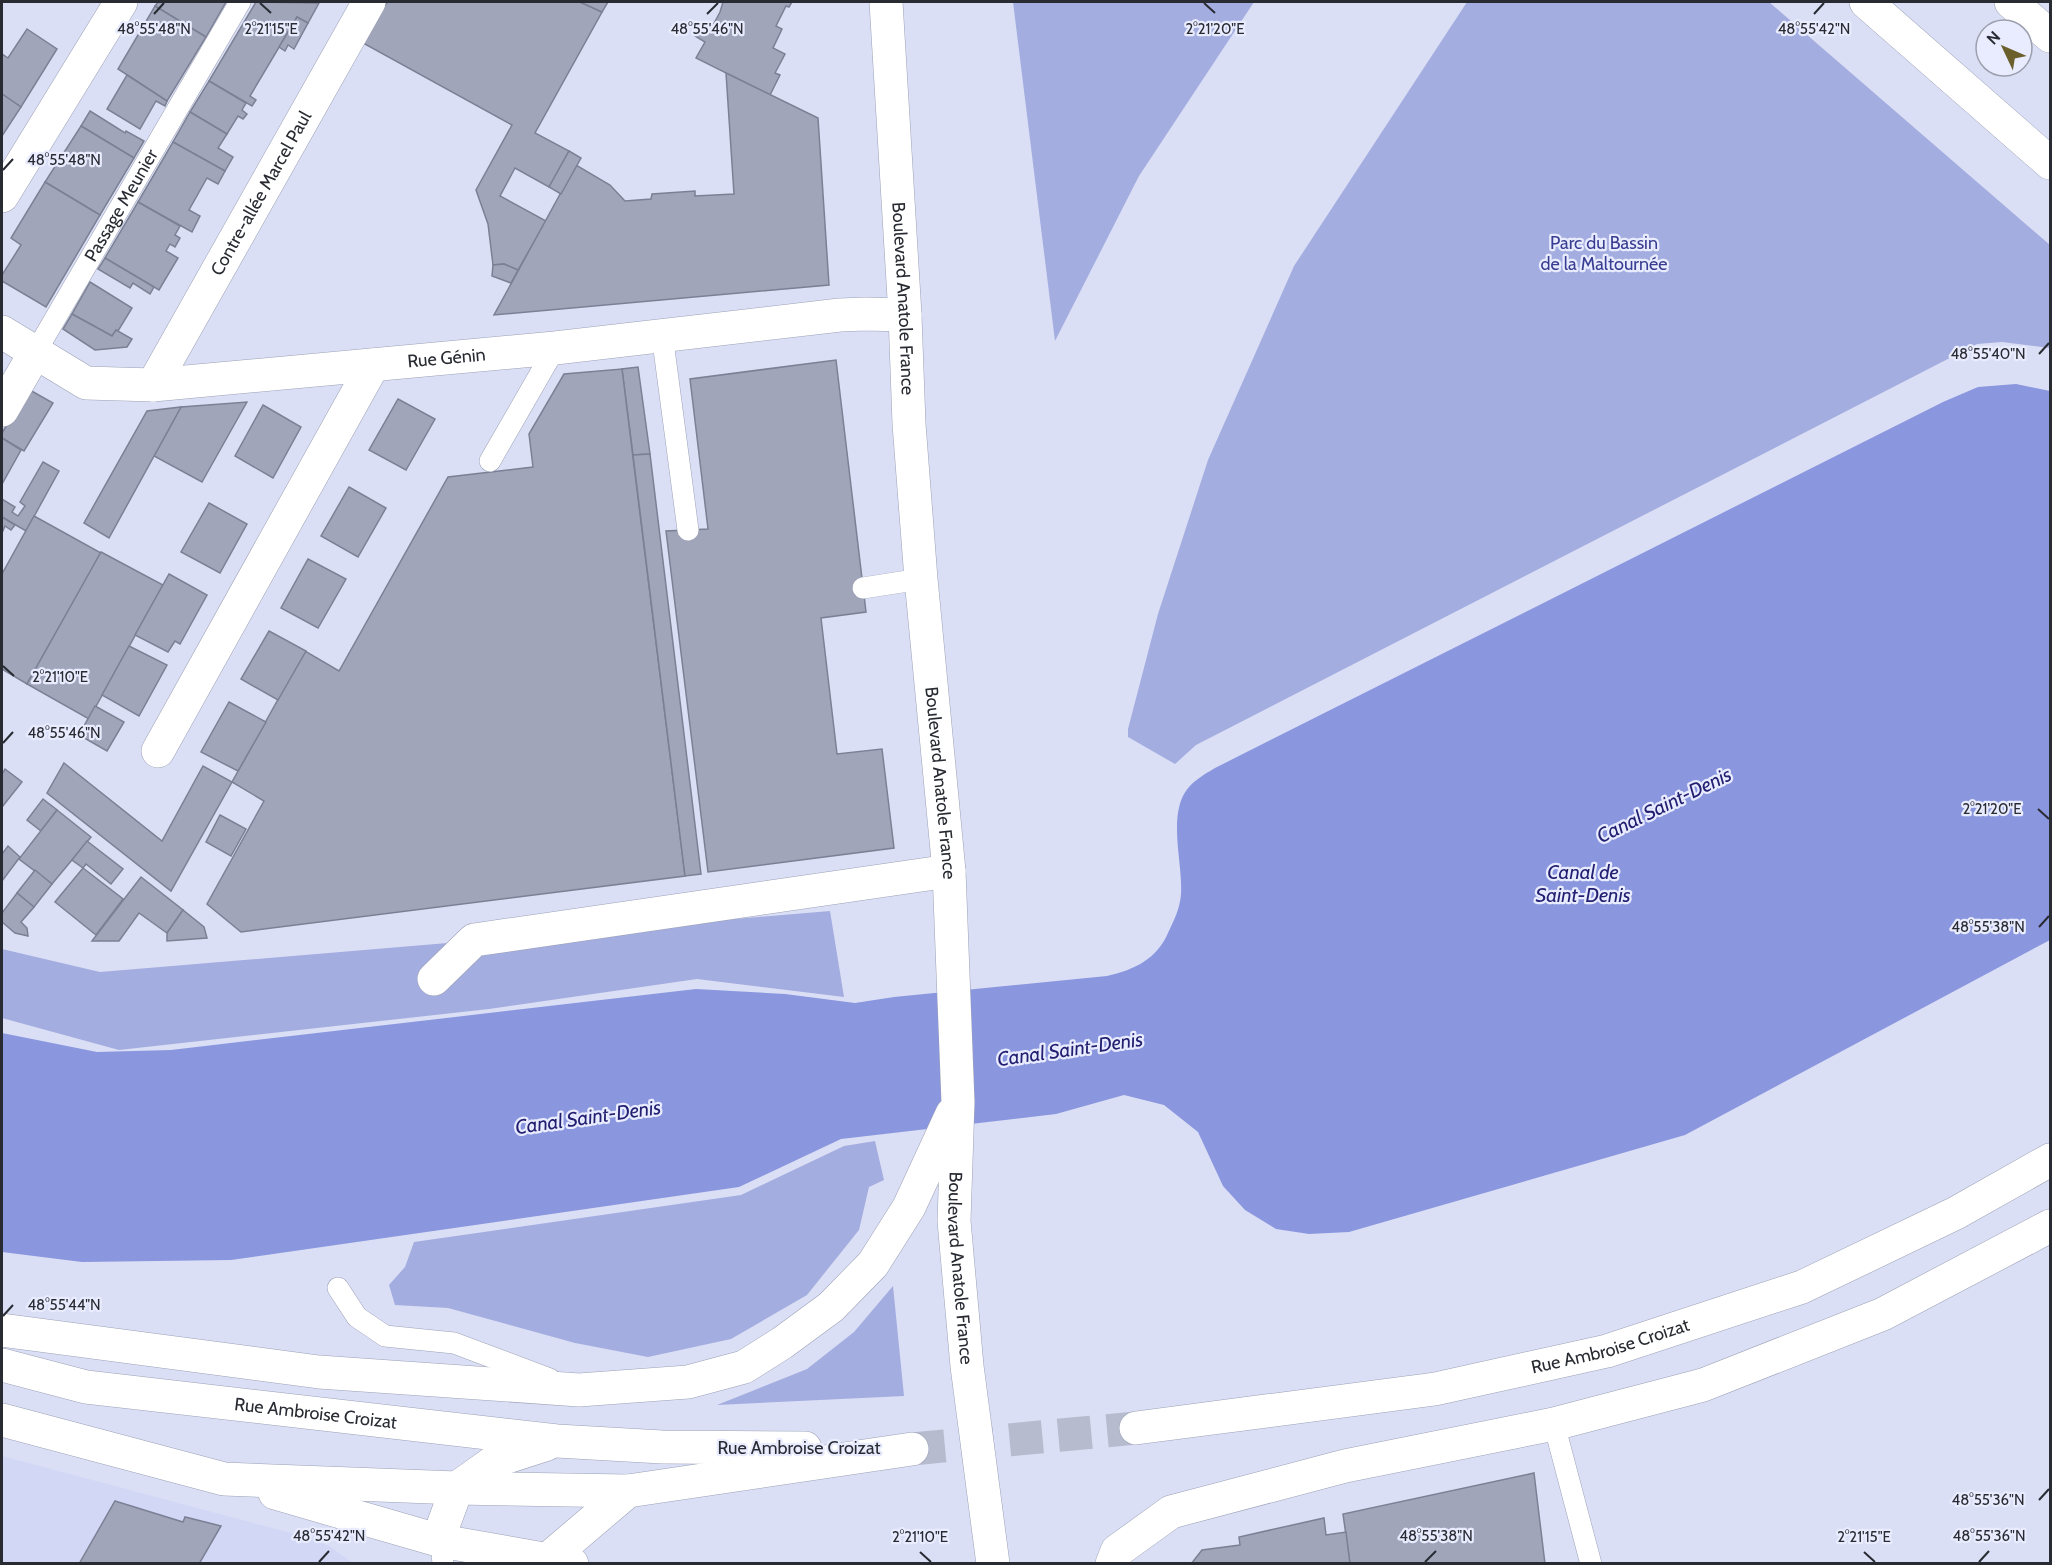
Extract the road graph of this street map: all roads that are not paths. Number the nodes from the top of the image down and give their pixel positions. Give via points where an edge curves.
1 (120, 2) edge
2 (240, 2) edge
3 (369, 2) edge
4 (886, 2) edge
5 (1866, 2) edge
6 (2011, 2) edge
7 (2050, 36) edge
8 (2050, 163) edge
9 (2, 196) edge
10 (905, 315) junction
11 (2, 332) edge
12 (662, 334) junction
13 (198, 342) dead end
14 (555, 348) junction
15 (35, 353) junction
16 (373, 365) junction
17 (153, 385) junction
18 (2, 410) edge
19 (490, 461) dead end
20 (688, 530) dead end
21 (921, 579) junction
22 (862, 588) dead end
23 (158, 751) dead end
24 (949, 871) junction
25 (434, 979) dead end
26 (958, 1102) junction
27 (2050, 1160) edge
28 (2048, 1231) edge
29 (338, 1288) dead end
30 (2, 1330) edge
31 (2, 1365) edge
32 (579, 1390) junction
33 (2, 1420) edge
34 (1554, 1424) junction
35 (1136, 1428) tunnel mouth
36 (557, 1441) junction
37 (224, 1479) junction
38 (457, 1488) junction
39 (628, 1491) junction
40 (442, 1552) edge
41 (555, 1562) edge
42 (993, 1563) edge
43 (1112, 1563) edge
44 (1591, 1563) edge

1 - 9 main road
2 - 15 lane, Passage Meunier
3 - 17 main road, Contre-allée Marcel Paul
4 - 10 main road, Boulevard Anatole France
5 - 8 main road
6 - 7 main road
10 - 12 main road, Rue Génin via 840,315
10 - 21 main road, Boulevard Anatole France
11 - 15 main road, Rue Génin
12 - 14 main road, Rue Génin
12 - 20 lane
13 - 17 lane
14 - 16 main road, Rue Génin
14 - 19 lane
15 - 17 main road, Rue Génin via 86,383
15 - 18 main road, Passage Meunier
16 - 17 main road, Rue Génin
16 - 23 main road
21 - 22 lane
21 - 24 main road, Boulevard Anatole France
24 - 25 main road via 474,940
24 - 26 main road, Boulevard Anatole France
26 - 32 main road via 909,1207 873,1264 831,1307 744,1367 688,1382
26 - 42 main road, Boulevard Anatole France via 954,1221 967,1366
27 - 35 main road, Rue Ambroise Croizat via 1956,1214 1802,1287 1607,1351 1435,1389
28 - 34 main road via 1862,1323 1703,1385
29 - 32 lane via 357,1317 385,1336 454,1343
30 - 32 main road via 319,1372
31 - 36 main road, Rue Ambroise Croizat via 86,1387
33 - 37 main road, Rue Ambroise Croizat
34 - 43 main road via 1345,1466 1171,1512 1117,1551
34 - 44 lane
36 - 38 main road via 495,1461
36 - 39 main road, Rue Ambroise Croizat via 662,1447 912,1449
37 - 38 main road, Rue Ambroise Croizat
37 - 40 main road, Rue Ambroise Croizat
38 - 39 main road, Rue Ambroise Croizat
38 - 40 main road via 444,1523
39 - 41 main road
40 - 41 main road, Rue Ambroise Croizat

